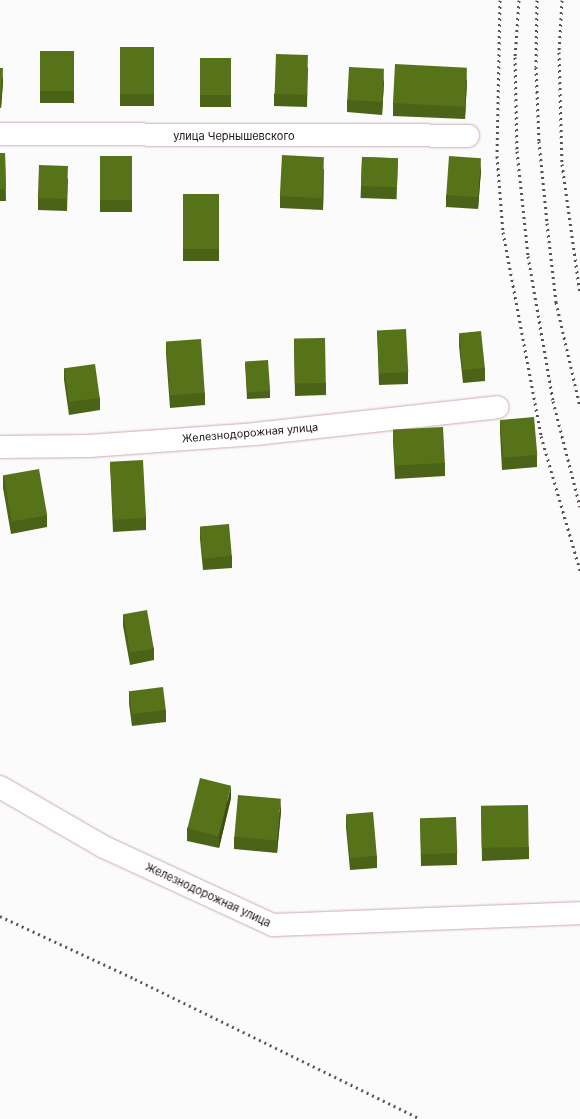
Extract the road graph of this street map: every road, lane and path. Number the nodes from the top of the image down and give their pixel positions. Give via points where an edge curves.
1 (0, 134) edge
2 (468, 136) dead end
3 (498, 407) dead end
4 (0, 447) edge
5 (0, 787) edge
6 (580, 913) edge

1 - 2 street, улица Чернышевского
3 - 4 street, Железнодорожная улица via 255,434 89,446
5 - 6 street, Железнодорожная улица via 104,847 273,926

